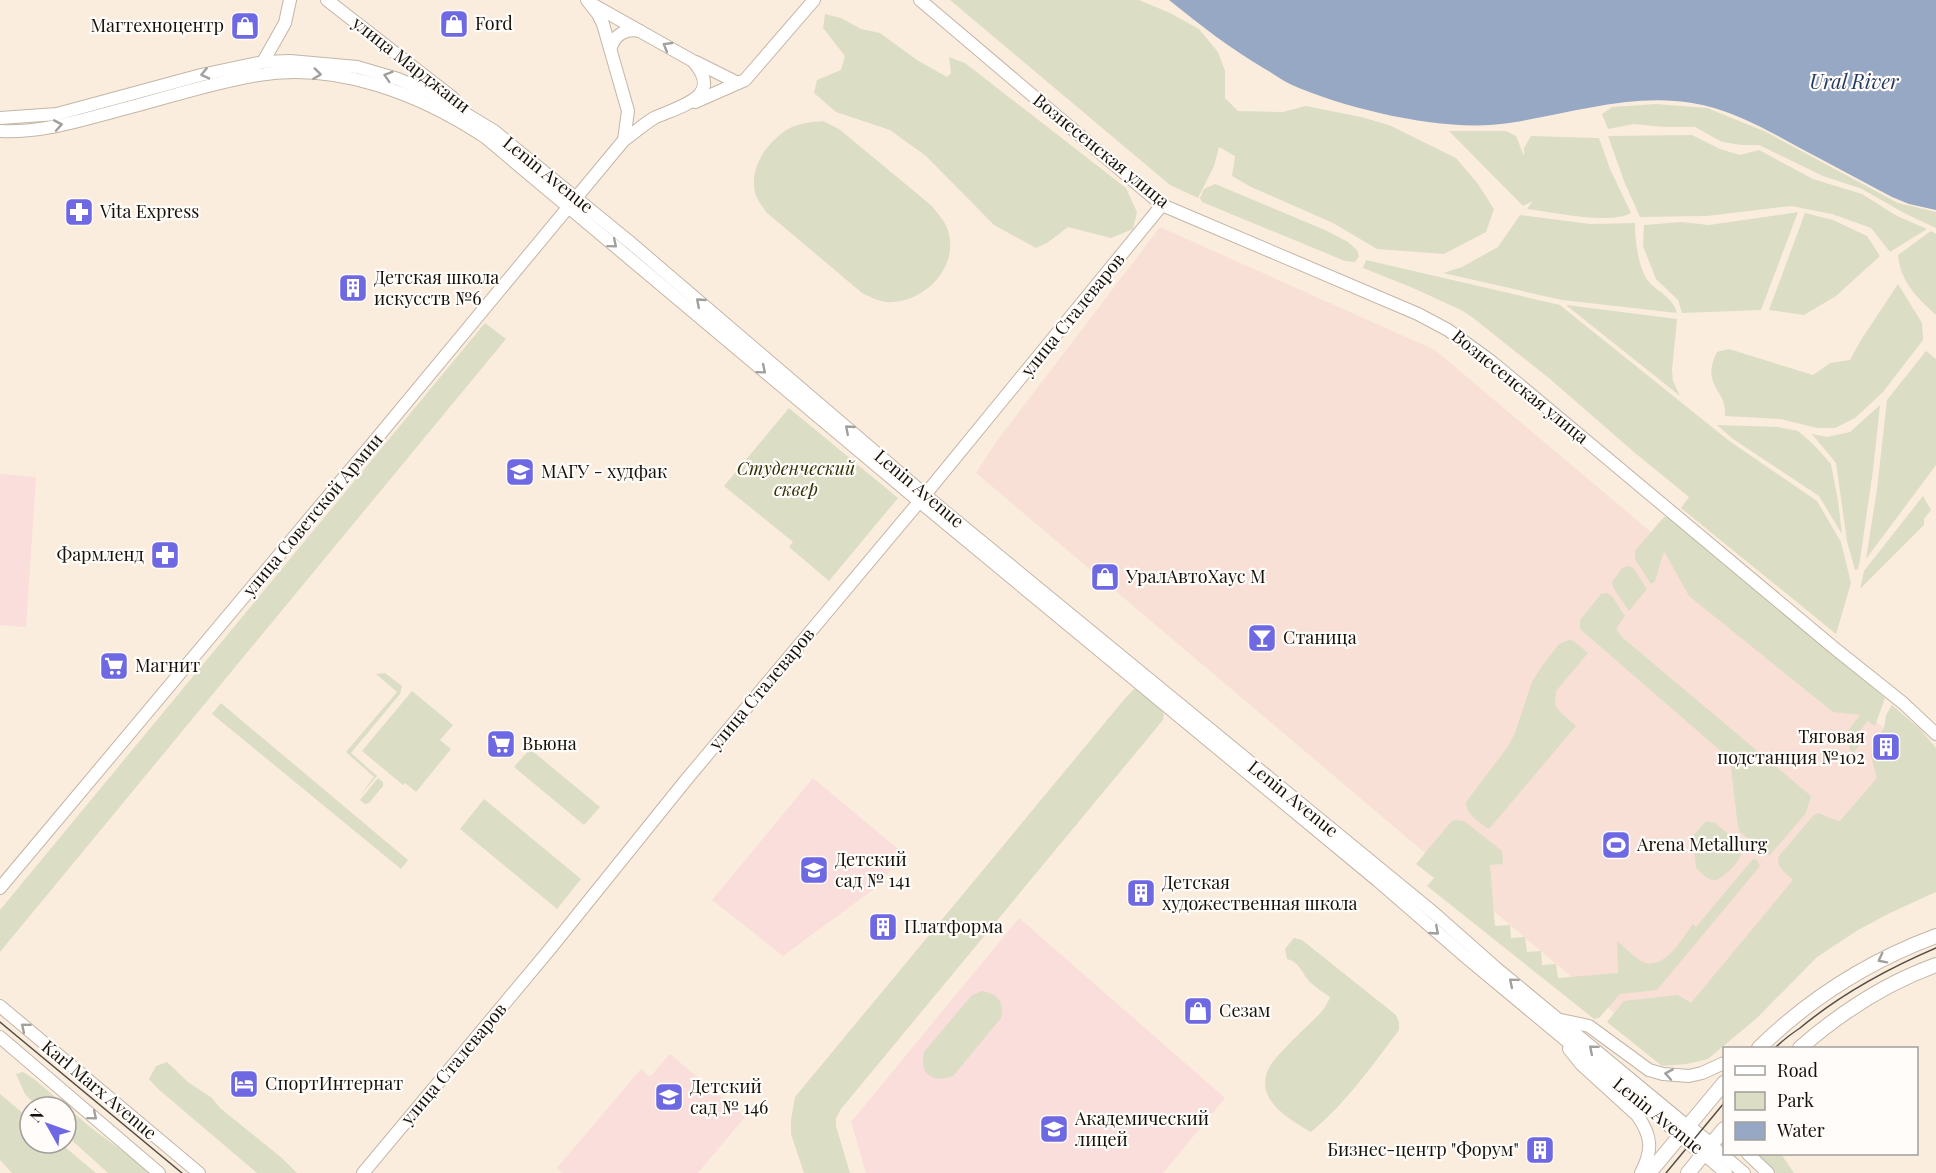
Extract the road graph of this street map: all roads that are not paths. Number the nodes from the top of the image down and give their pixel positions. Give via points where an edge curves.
1 (290, 0) edge
2 (327, 0) edge
3 (814, 0) edge
4 (920, 0) edge
5 (588, 1) edge
6 (641, 31) junction
7 (610, 47) junction
8 (693, 61) junction
9 (263, 62) junction
10 (742, 81) junction
11 (690, 104) junction
12 (628, 111) junction
13 (0, 118) edge
14 (653, 119) junction
15 (0, 131) edge
16 (494, 131) junction
17 (624, 140) junction
18 (572, 203) junction
19 (1162, 205) junction
20 (922, 498) junction
21 (1936, 734) edge
22 (0, 888) edge
23 (1936, 936) edge
24 (1936, 964) edge
25 (0, 1006) edge
26 (1554, 1023) junction
27 (0, 1037) edge
28 (1759, 1047) edge
29 (1801, 1047) edge
30 (1723, 1064) edge
31 (1723, 1085) edge
32 (1683, 1131) junction
33 (1723, 1131) edge
34 (1707, 1150) junction
35 (1749, 1155) edge
36 (159, 1173) edge
37 (199, 1173) edge
38 (363, 1173) edge
39 (1641, 1173) edge
40 (1649, 1173) edge
41 (1688, 1173) edge
42 (1726, 1173) edge
43 (1744, 1173) edge
44 (1768, 1173) edge

1 - 9 main road via 285,23
2 - 16 main road, улица Марджани
3 - 10 main road
4 - 19 main road, Вознесенская улица
5 - 6 main road
5 - 7 main road via 598,14
6 - 7 main road via 616,36
8 -> 6 main road
7 - 12 main road
8 - 10 main road
8 - 11 main road via 704,76 704,86
9 -> 13 main road, Lenin Avenue via 57,114
16 -> 9 main road, Lenin Avenue via 433,94 379,73 315,62
10 - 11 main road
11 - 14 main road
12 - 14 main road via 644,120
12 - 17 main road
14 - 17 main road, улица Советской Армии
15 -> 18 main road, Lenin Avenue via 57,127 204,86 259,75 314,73 394,90 428,104 485,138
16 - 18 main road, Lenin Avenue
17 - 18 main road, улица Советской Армии
18 - 20 main road, Lenin Avenue
18 - 22 main road, улица Советской Армии
19 - 20 main road, улица Сталеваров
19 - 21 main road, Вознесенская улица via 1448,330 1492,362 1904,703
20 - 26 main road, Lenin Avenue via 1377,880
20 - 38 main road, улица Сталеваров
23 -> 28 main road via 1846,979
24 - 29 main road via 1873,995
37 -> 25 main road, Karl Marx Avenue
30 -> 26 main road via 1689,1076 1663,1074 1649,1070 1589,1026
26 - 32 main road, Lenin Avenue
26 - 39 main road via 1581,1064 1643,1124 1650,1149
27 -> 36 main road, Karl Marx Avenue
31 - 32 main road
32 - 34 main road, Lenin Avenue
32 - 40 main road
33 - 34 main road
34 - 41 main road
34 - 42 main road, Lenin Avenue
34 - 43 main road, Lenin Avenue
35 - 44 main road

